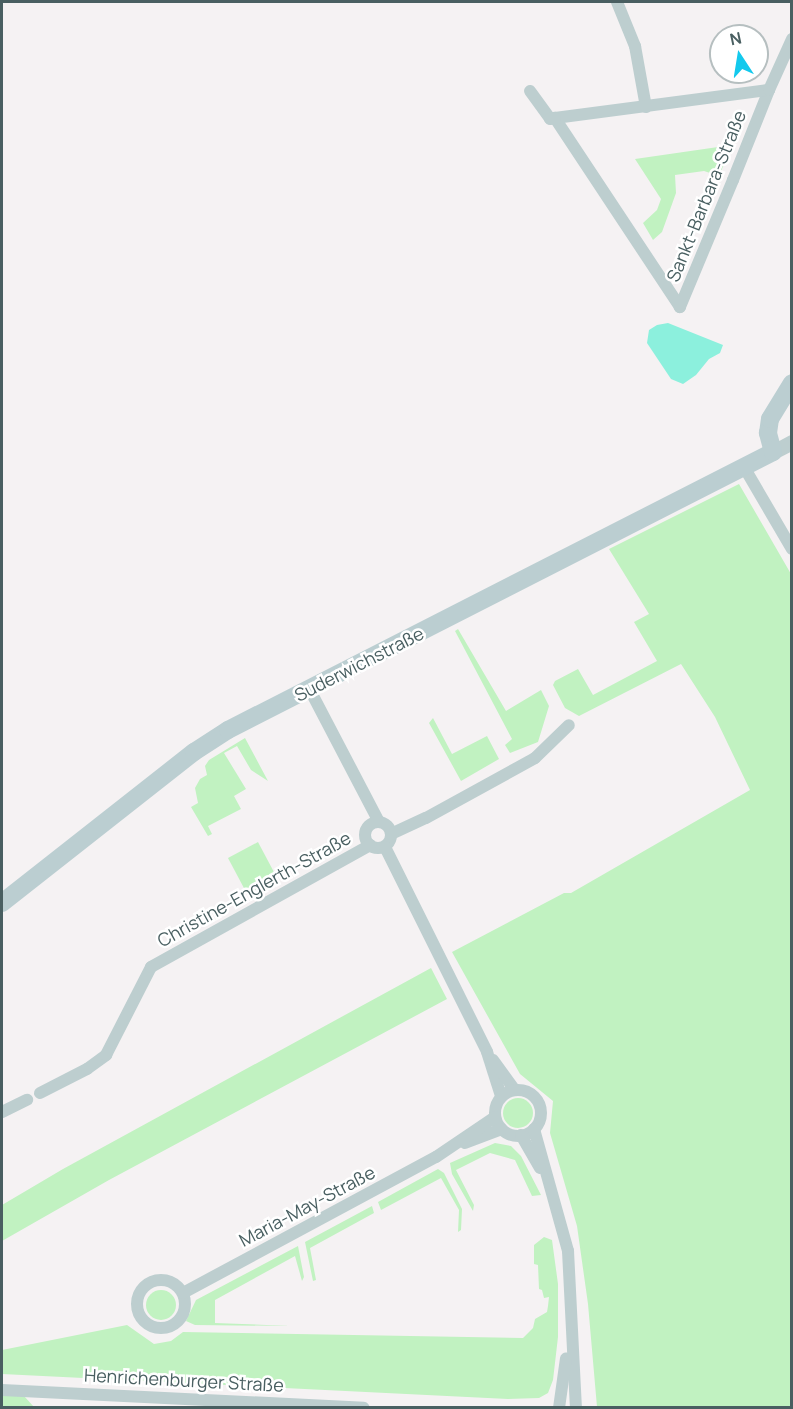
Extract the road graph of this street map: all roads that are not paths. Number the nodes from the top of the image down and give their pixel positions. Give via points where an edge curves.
1 (617, 2) edge
2 (792, 39) edge
3 (769, 90) junction
4 (530, 91) dead end
5 (646, 106) junction
6 (555, 118) junction
7 (792, 383) edge
8 (792, 442) edge
9 (773, 452) junction
10 (744, 467) junction
11 (792, 549) edge
12 (310, 690) junction
13 (569, 725) dead end
14 (379, 822) junction
15 (391, 834) junction
16 (370, 845) junction
17 (384, 847) junction
18 (2, 903) edge
19 (487, 1052) junction
20 (515, 1090) junction
21 (40, 1093) dead end
22 (501, 1096) junction
23 (27, 1100) dead end
24 (2, 1112) edge
25 (495, 1117) junction
26 (501, 1129) junction
27 (534, 1129) junction
28 (521, 1136) junction
29 (447, 1150) junction
30 (553, 1194) junction
31 (183, 1293) dead end
32 (571, 1309) junction
33 (2, 1390) edge
34 (364, 1407) edge
35 (559, 1407) edge
36 (576, 1407) edge

1 - 5 street via 634,46
2 - 3 street, Sankt-Barbara-Straße
3 - 5 street, Sankt-Barbara-Straße
3 - 6 street, Sankt-Barbara-Straße via 681,307
4 - 6 street, Sankt-Barbara-Straße via 550,119
5 - 6 street, Sankt-Barbara-Straße
7 - 9 main road via 770,419 768,434
8 - 9 street
9 - 10 main road, Suderwichstraße
10 - 11 street
10 - 12 main road, Suderwichstraße
12 - 14 street
12 - 18 main road, Suderwichstraße via 228,730 194,752
13 - 15 street via 535,758
14 - 15 street via 386,824
14 - 16 street via 366,830
15 - 17 street
16 - 17 street
16 - 21 street, Christine-Englerth-Straße via 151,967 106,1055
17 - 19 street
19 - 20 street
19 - 22 street
20 - 22 street
20 - 27 street via 531,1094 537,1101 540,1118
22 - 25 street
23 - 24 street
25 - 26 street
25 - 29 street, Maria-May-Straße
26 - 28 street
26 - 29 street, Maria-May-Straße
27 - 28 street
27 - 30 street
28 - 30 street
29 - 31 street, Maria-May-Straße
30 - 32 street via 568,1251
32 - 35 street
32 - 36 street
33 - 34 street, Henrichenburger Straße

